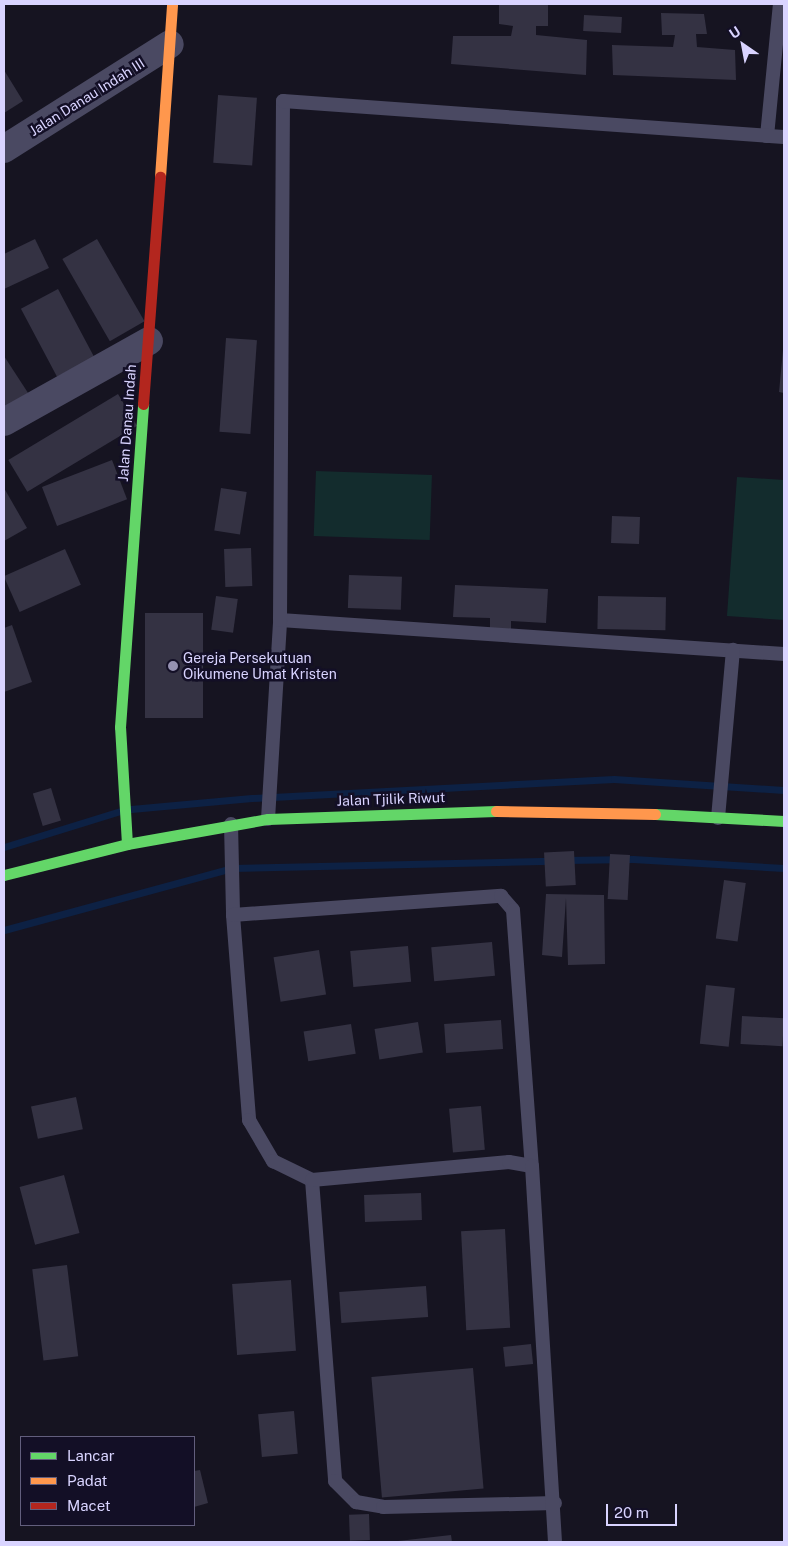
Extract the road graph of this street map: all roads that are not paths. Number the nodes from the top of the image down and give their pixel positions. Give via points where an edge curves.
1 (172, 4) edge
2 (780, 4) edge
3 (170, 44) junction
4 (767, 136) junction
5 (784, 137) edge
6 (4, 150) edge
7 (148, 341) junction
8 (4, 422) edge
9 (280, 620) junction
10 (733, 650) junction
11 (784, 654) edge
12 (718, 818) junction
13 (268, 819) junction
14 (784, 821) edge
15 (231, 824) junction
16 (127, 844) junction
17 (4, 874) edge
18 (233, 915) junction
19 (532, 1166) junction
20 (312, 1180) junction
21 (555, 1503) junction
22 (555, 1542) edge

1 - 3 main road, Jalan Danau Indah
2 - 4 lane
3 - 6 street, Jalan Danau Indah III
3 - 7 main road, Jalan Danau Indah
4 - 5 lane
4 - 9 lane via 283,101
7 - 8 street
7 - 16 main road, Jalan Danau Indah via 120,727
9 - 10 lane
9 - 13 lane
10 - 11 lane
10 - 12 lane
12 - 13 main road, Jalan Tjilik Riwut via 468,811
12 - 14 main road, Jalan Tjilik Riwut
13 - 15 main road, Jalan Tjilik Riwut
15 - 16 main road, Jalan Tjilik Riwut
15 - 18 lane
16 - 17 main road, Jalan Tjilik Riwut
18 - 19 lane via 501,896 513,910
18 - 20 lane via 249,1120 273,1161
19 - 20 lane via 509,1162
19 - 21 lane
20 - 21 lane via 333,1470 340,1490 356,1502 383,1507
21 - 22 lane

